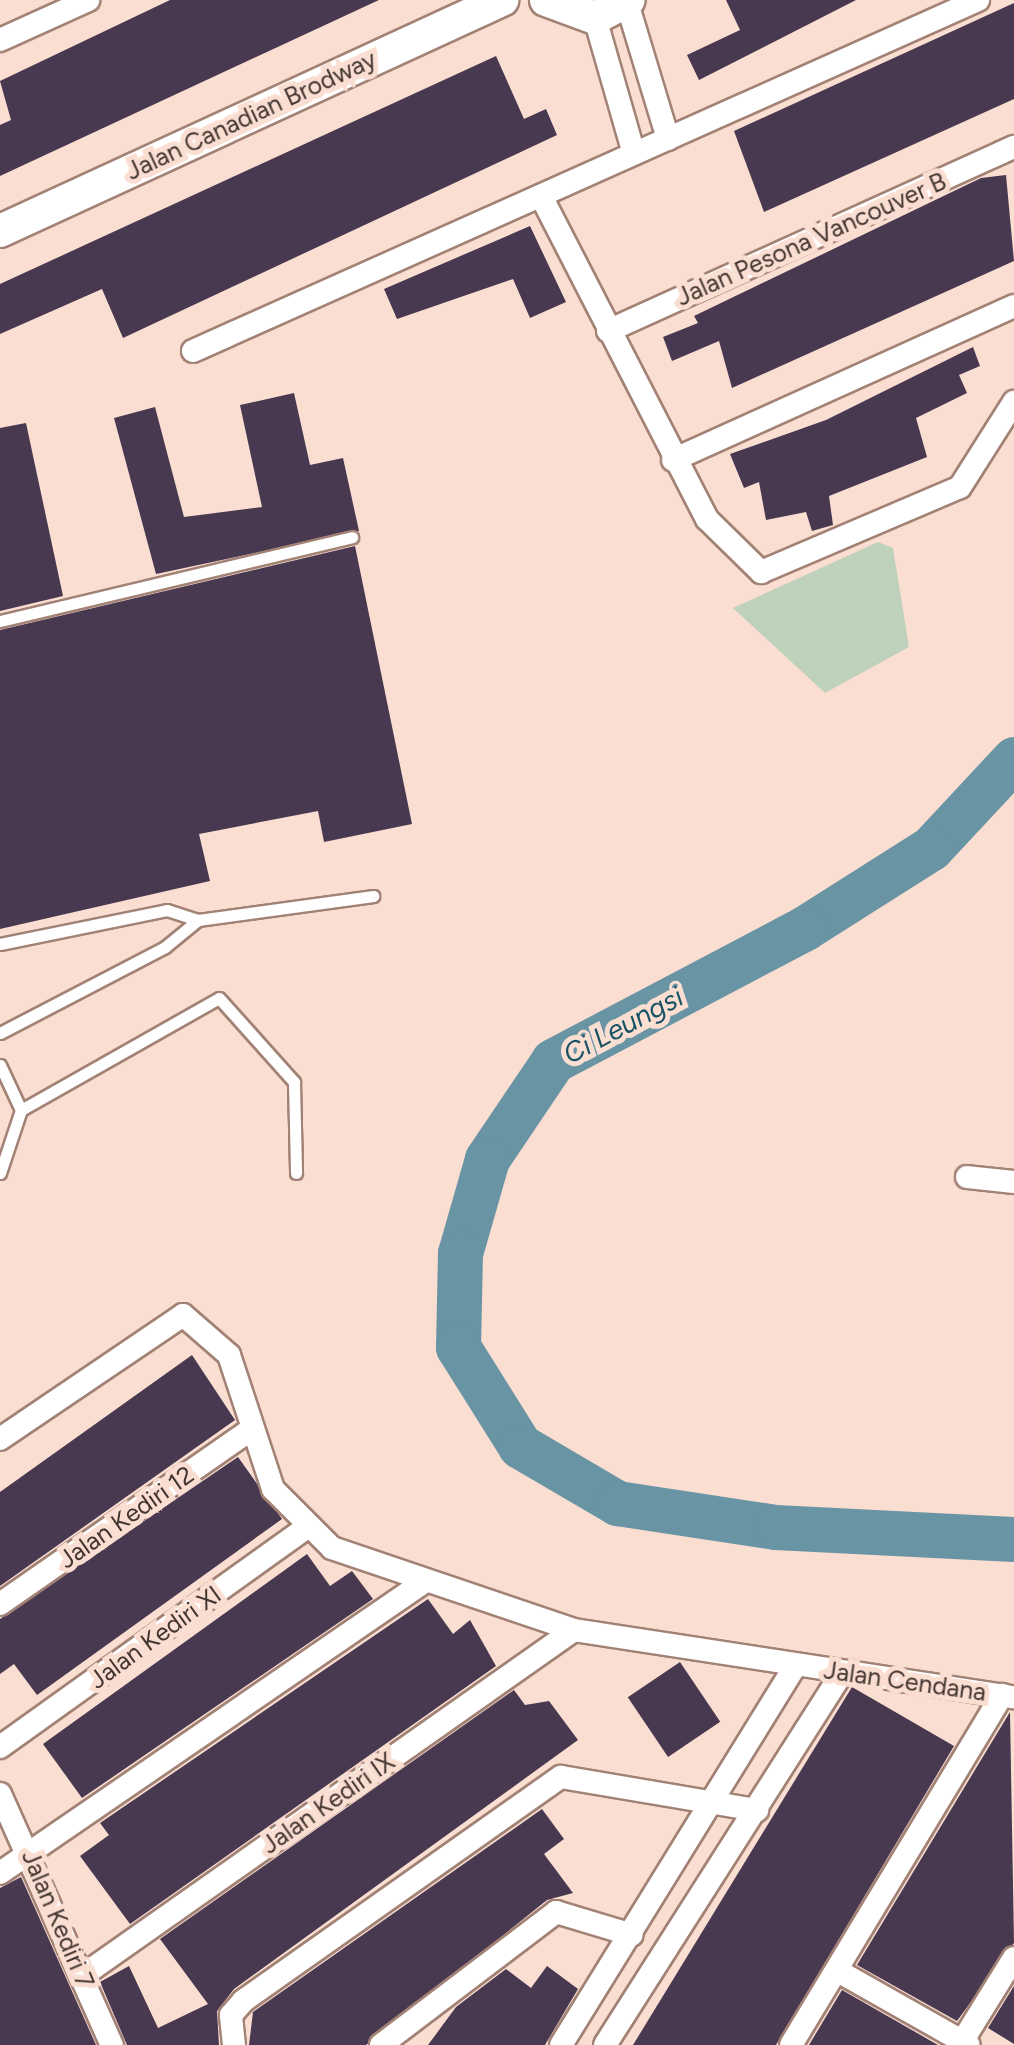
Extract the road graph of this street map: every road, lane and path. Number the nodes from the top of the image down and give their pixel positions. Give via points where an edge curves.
1 (88, 0) edge
2 (502, 0) edge
3 (546, 0) edge
4 (978, 0) edge
5 (628, 1) edge
6 (595, 18) junction
7 (0, 40) edge
8 (668, 139) junction
9 (1014, 147) edge
10 (634, 154) junction
11 (541, 196) junction
12 (0, 231) edge
13 (1014, 306) edge
14 (608, 331) junction
15 (193, 350) dead end
16 (1014, 402) edge
17 (673, 460) junction
18 (352, 536) dead end
19 (0, 621) edge
20 (373, 896) dead end
21 (198, 920) junction
22 (0, 944) edge
23 (0, 1033) edge
24 (0, 1065) edge
25 (21, 1110) junction
26 (0, 1173) edge
27 (296, 1173) dead end
28 (967, 1177) dead end
29 (1014, 1182) edge
30 (252, 1429) junction
31 (0, 1439) edge
32 (309, 1526) junction
33 (424, 1582) junction
34 (0, 1604) edge
35 (574, 1630) junction
36 (796, 1665) junction
37 (842, 1674) junction
38 (1008, 1696) edge
39 (0, 1747) edge
40 (0, 1794) edge
41 (716, 1803) junction
42 (757, 1810) junction
43 (32, 1857) junction
44 (0, 1872) edge
45 (632, 1935) junction
46 (1014, 1958) edge
47 (838, 1971) junction
48 (82, 1976) junction
49 (964, 2044) edge
50 (112, 2045) edge
51 (234, 2045) edge
52 (382, 2045) edge
53 (561, 2045) edge
54 (604, 2045) edge
55 (792, 2045) edge

1 - 7 street
2 - 12 street, Jalan Canadian Brodway
3 - 6 street
4 - 8 street
5 - 6 street
5 - 8 street
6 - 10 street
8 - 10 street
9 - 14 street, Jalan Pesona Vancouver B
10 - 11 street
11 - 14 street
11 - 15 street
13 - 17 street
14 - 17 street
16 - 17 street via 960,486 782,570 761,572 740,559
18 - 19 lane
20 - 21 lane
21 - 22 lane via 167,910
21 - 23 lane via 165,947
24 - 25 lane
25 - 26 lane
25 - 27 lane via 219,998 294,1082
28 - 29 street
30 - 31 street, Jalan Cendana via 229,1355 182,1314
30 - 32 street, Jalan Cendana via 273,1489
30 - 34 street, Jalan Kediri 12
32 - 33 street, Jalan Cendana via 332,1548
32 - 39 street, Jalan Kediri XI
33 - 35 street, Jalan Cendana
33 - 43 street
35 - 36 street, Jalan Cendana
35 - 48 street, Jalan Kediri IX
36 - 37 street, Jalan Cendana
36 - 41 street
37 - 38 street, Jalan Cendana
37 - 42 street
38 - 47 street
40 - 43 street, Jalan Kediri 7
41 - 42 street
41 - 45 street
41 - 51 street via 560,1777 243,2002 231,2016
42 - 54 street
43 - 44 street
43 - 48 street, Jalan Kediri 7
45 - 52 street via 556,1912
45 - 53 street
46 - 49 street
47 - 49 street
47 - 55 street
48 - 50 street, Jalan Kediri 7

